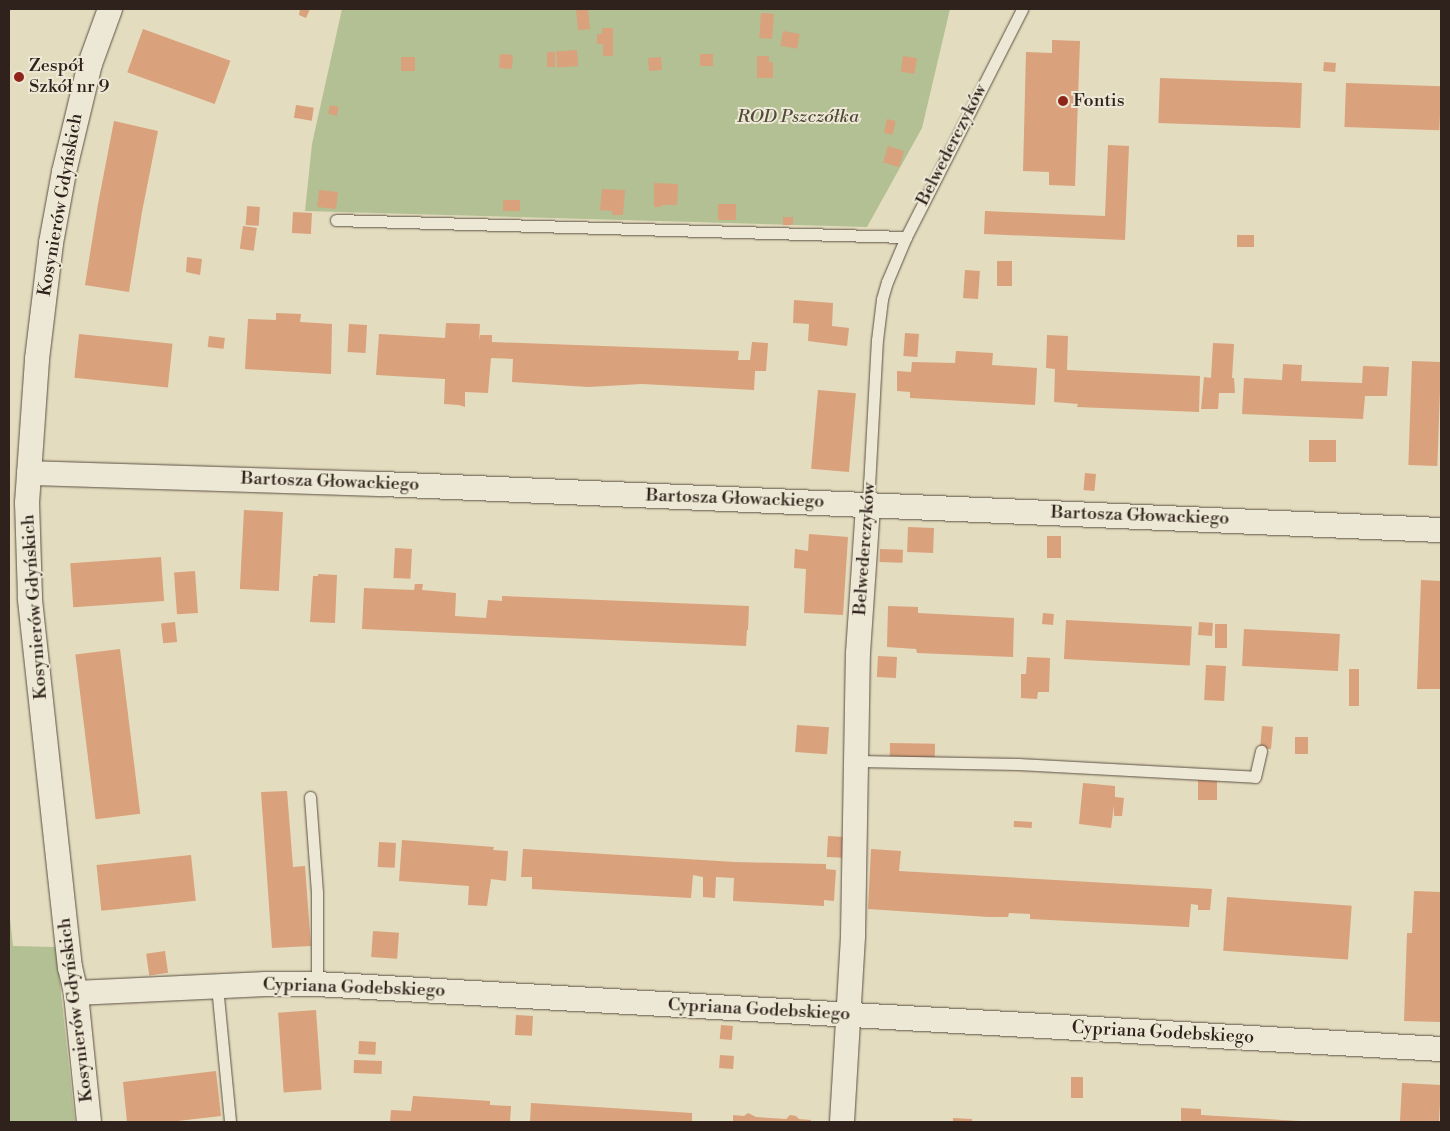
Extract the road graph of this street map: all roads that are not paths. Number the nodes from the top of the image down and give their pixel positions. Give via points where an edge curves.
1 (110, 9) edge
2 (1022, 9) edge
3 (336, 220) dead end
4 (906, 237) junction
5 (22, 481) edge
6 (868, 505) junction
7 (1441, 530) edge
8 (1260, 752) dead end
9 (858, 761) junction
10 (310, 797) dead end
11 (317, 984) junction
12 (216, 986) junction
13 (76, 993) junction
14 (848, 1015) junction
15 (1441, 1049) edge
16 (89, 1122) edge
17 (230, 1122) edge
18 (842, 1122) edge

1 - 5 street, Kosynierów Gdyńskich via 90,64 64,172 53,234
2 - 4 lane, Belwederczyków
3 - 4 lane
4 - 6 lane, Belwederczyków via 882,299
5 - 6 street, Bartosza Głowackiego via 382,484
5 - 13 street, Kosynierów Gdyńskich via 27,503 30,597 70,968
6 - 7 street, Bartosza Głowackiego
6 - 9 street, Belwederczyków via 858,654
8 - 9 lane via 1255,777 1018,764
9 - 14 street, Belwederczyków
10 - 11 lane via 317,893
11 - 12 street, Cypriana Godebskiego
11 - 14 street, Cypriana Godebskiego
12 - 13 street, Cypriana Godebskiego
12 - 17 lane
13 - 16 street, Kosynierów Gdyńskich
14 - 15 street, Cypriana Godebskiego
14 - 18 street, Belwederczyków

